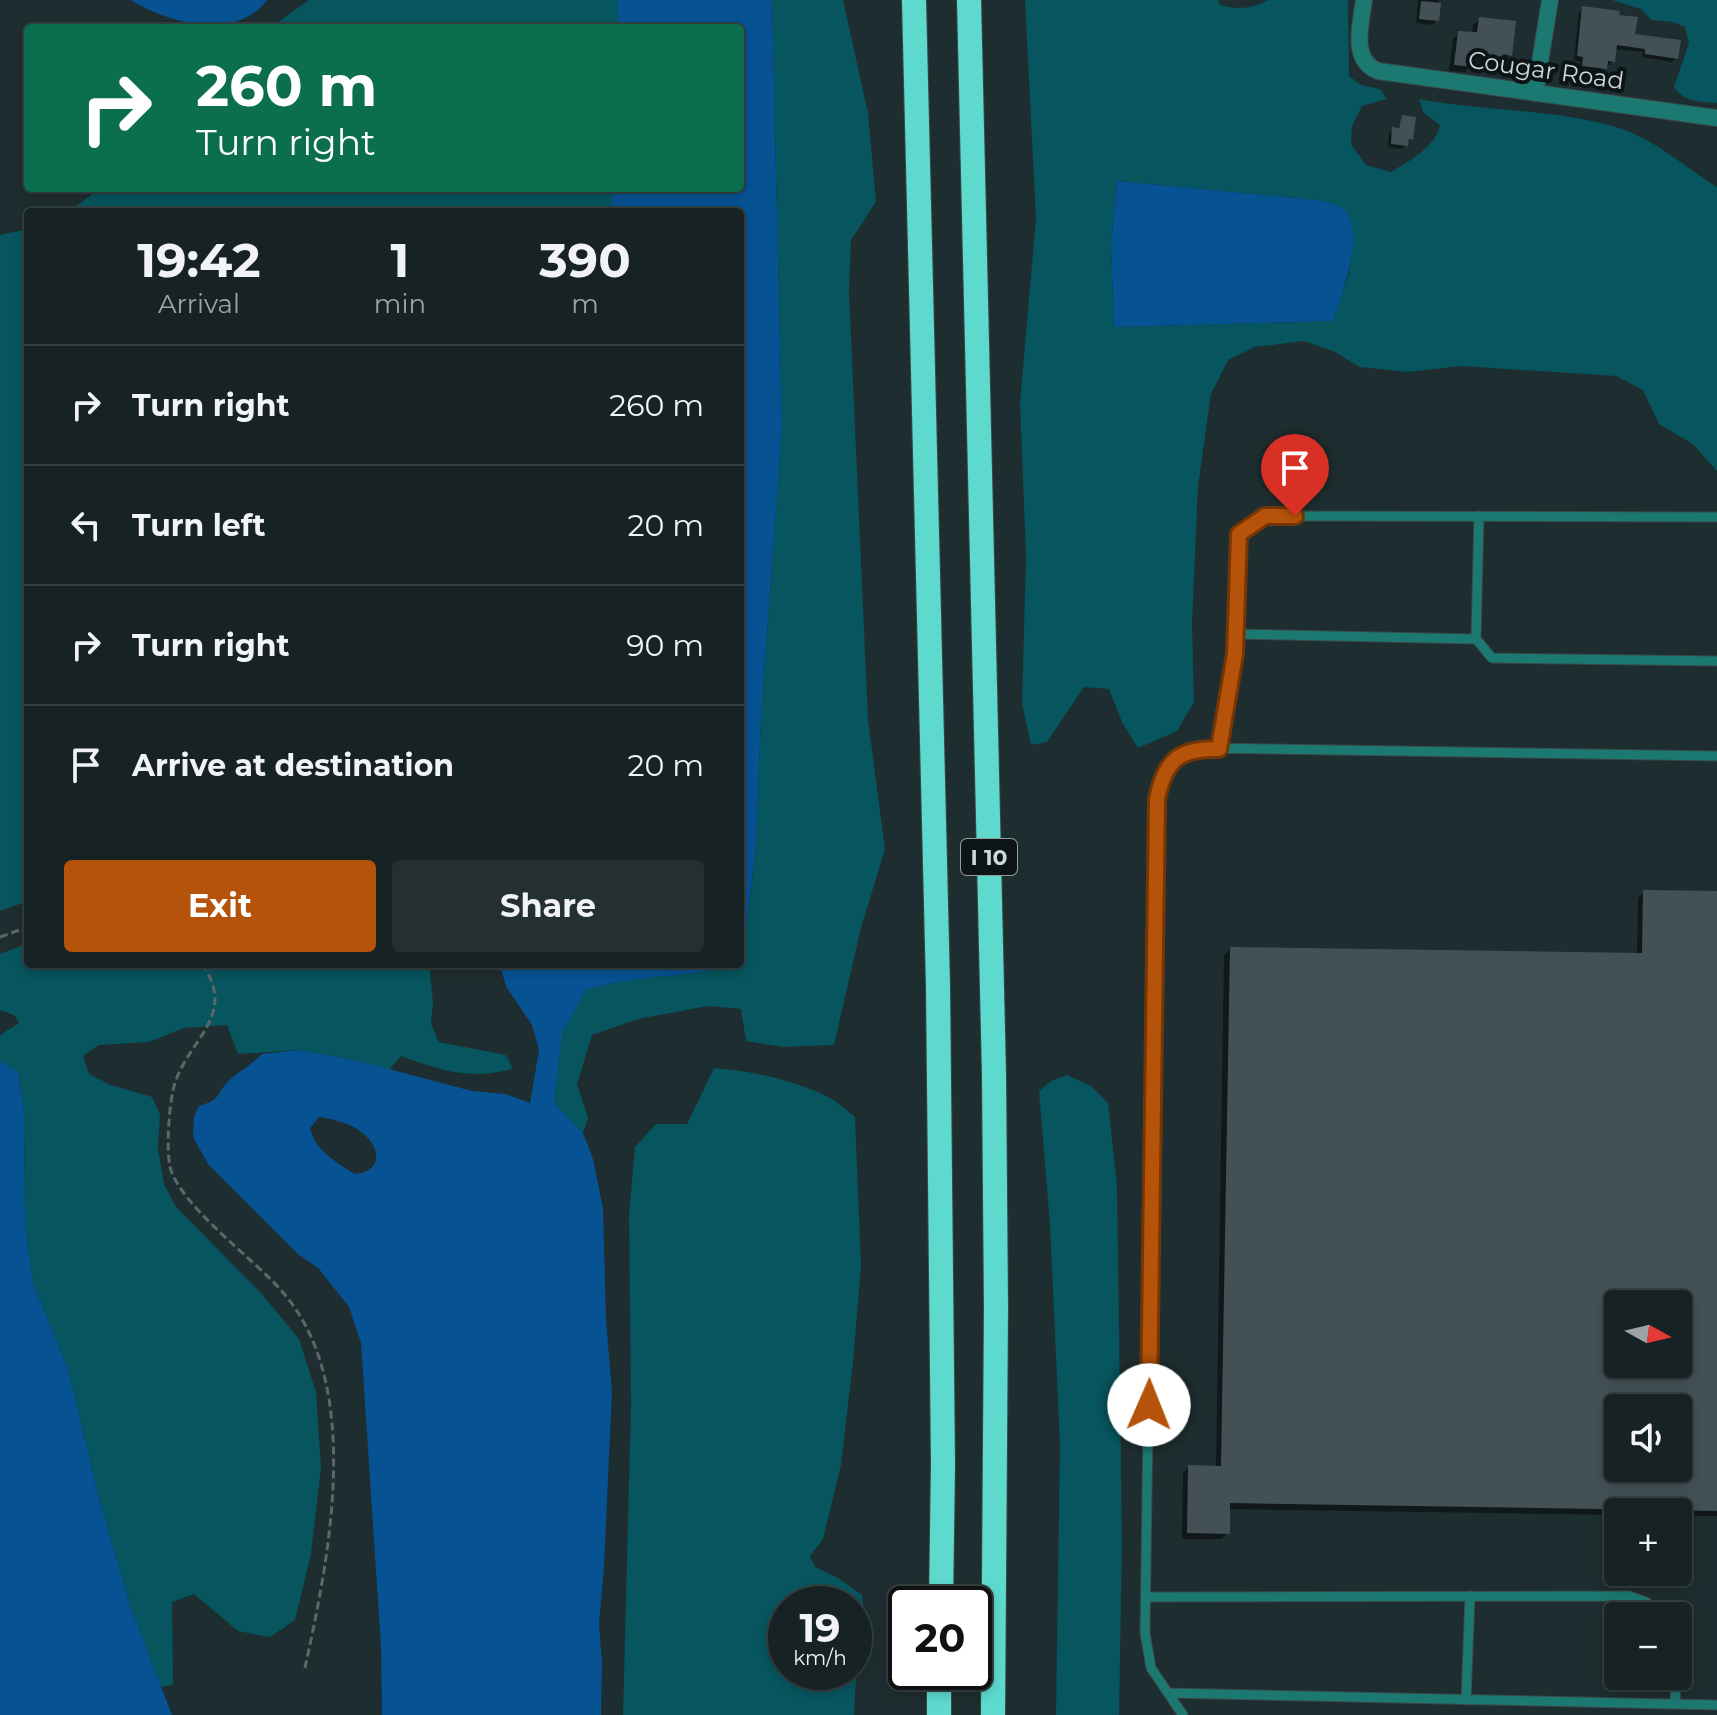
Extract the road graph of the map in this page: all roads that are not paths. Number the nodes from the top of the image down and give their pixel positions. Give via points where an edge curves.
1 (914, 0) edge
2 (969, 0) edge
3 (1364, 0) edge
4 (1550, 0) edge
5 (1535, 93) junction
6 (1717, 118) edge
7 (1479, 516) junction
8 (1717, 517) edge
9 (1236, 634) junction
10 (1476, 639) junction
11 (1717, 661) edge
12 (1219, 749) junction
13 (1717, 756) edge
14 (941, 1586) edge
15 (1470, 1596) junction
16 (1146, 1597) junction
17 (1646, 1602) edge
18 (939, 1690) edge
19 (1676, 1690) edge
20 (1168, 1693) junction
21 (1466, 1700) junction
22 (1675, 1704) junction
23 (1717, 1705) edge
24 (939, 1715) edge
25 (993, 1715) edge
26 (1183, 1715) edge

1 - 14 highway, I 10 via 938,986
2 - 25 highway, I 10 via 994,1075
3 - 5 street, Cougar Road via 1359,45 1369,67
4 - 5 street
5 - 6 street, Cougar Road
7 - 8 lane
7 - 9 lane via 1265,516 1239,534
7 - 10 lane
9 - 10 lane
9 - 12 lane
10 - 11 lane via 1492,658
12 - 13 lane
12 - 16 lane via 1187,751 1175,759 1165,771 1157,799
15 - 16 lane
15 - 17 lane via 1629,1596
15 - 21 lane
16 - 20 lane via 1147,1651 1151,1668
18 - 24 highway
19 - 22 lane
20 - 21 lane
20 - 26 lane
21 - 22 lane
22 - 23 lane

